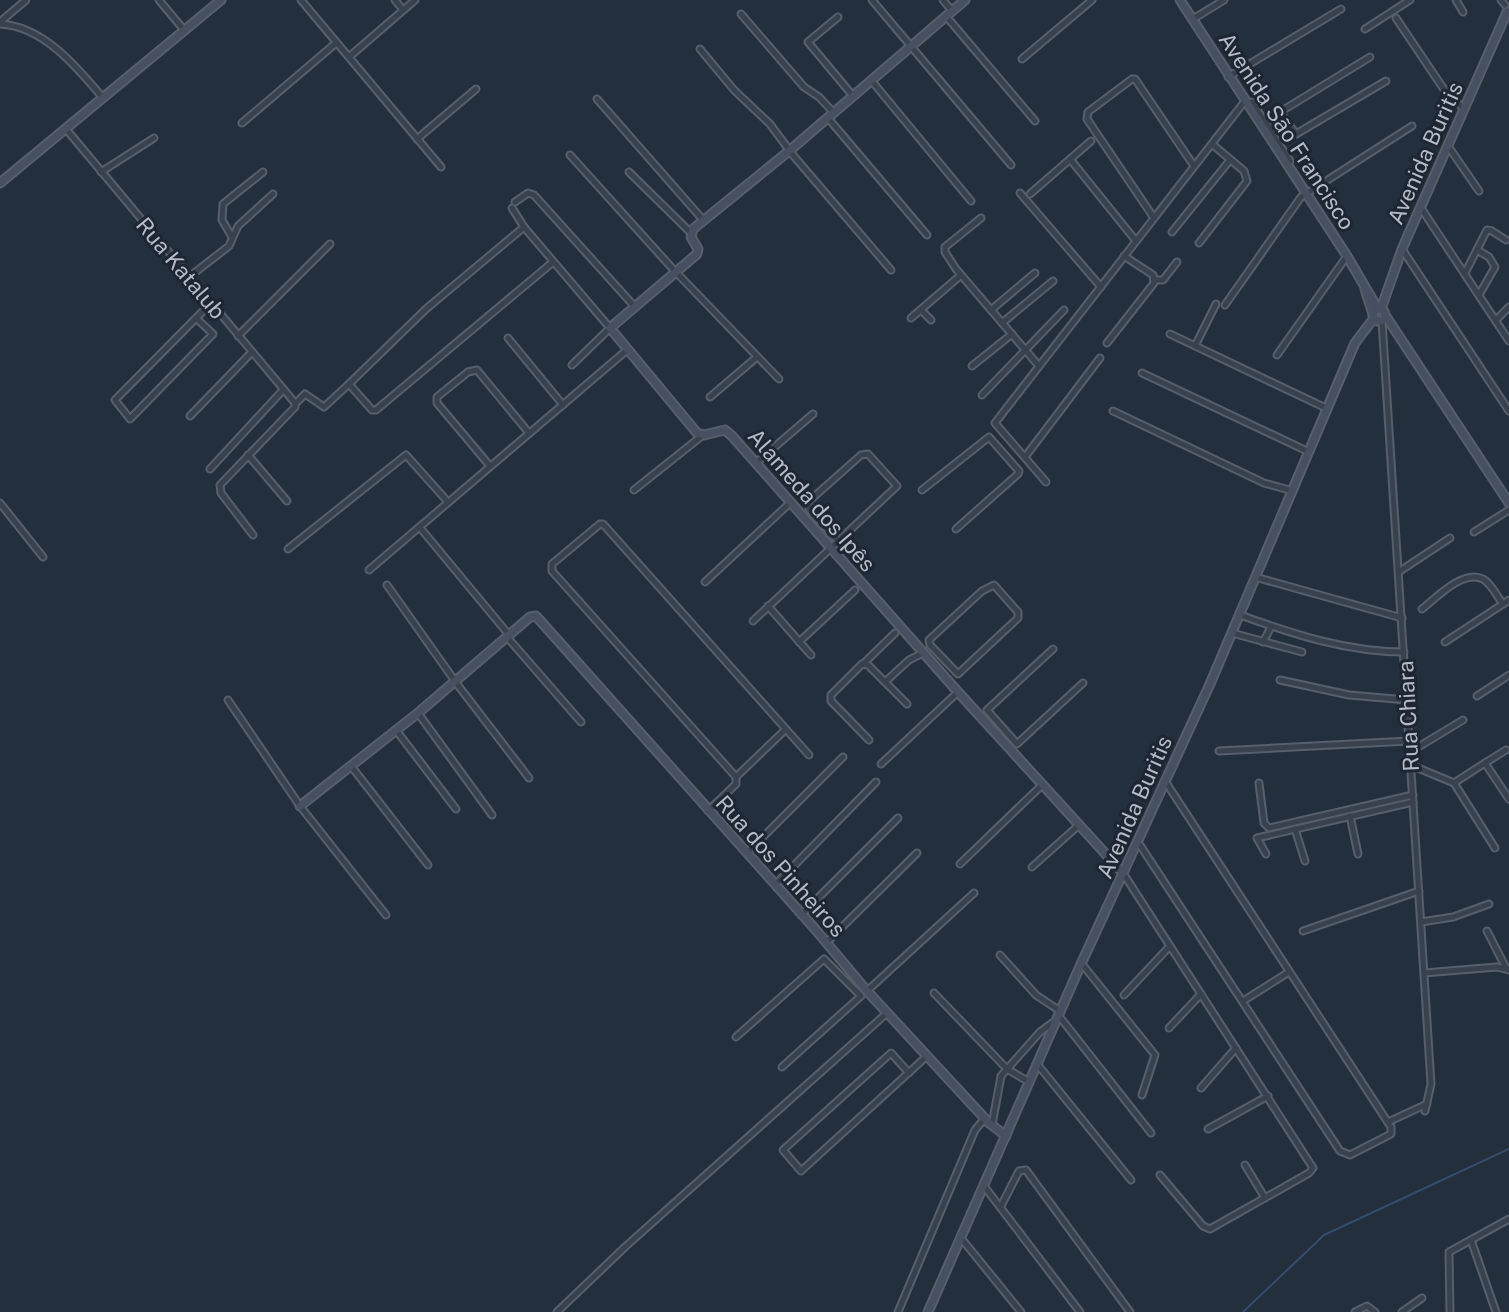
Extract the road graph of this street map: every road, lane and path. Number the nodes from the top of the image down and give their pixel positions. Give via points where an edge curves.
1 (26, 0) edge
2 (159, 0) edge
3 (221, 0) edge
4 (301, 0) edge
5 (395, 0) edge
6 (415, 0) edge
7 (872, 0) edge
8 (943, 0) edge
9 (965, 0) edge
10 (1092, 0) edge
11 (1180, 0) edge
12 (1224, 0) edge
13 (1410, 0) edge
14 (1456, 0) edge
15 (1506, 7) edge
16 (1341, 9) dead end
17 (403, 10) junction
18 (1463, 12) dead end
19 (949, 13) junction
20 (741, 14) dead end
21 (838, 17) dead end
22 (1396, 18) dead end
23 (1193, 19) junction
24 (0, 23) edge
25 (1365, 29) dead end
26 (185, 30) junction
27 (336, 43) junction
28 (910, 46) junction
29 (700, 49) dead end
30 (349, 57) junction
31 (1370, 57) dead end
32 (1022, 59) dead end
33 (1231, 75) junction
34 (871, 80) junction
35 (1386, 81) dead end
36 (476, 89) dead end
37 (853, 96) junction
38 (103, 98) junction
39 (597, 99) dead end
40 (1249, 101) junction
41 (1463, 108) junction
42 (831, 115) junction
43 (1035, 121) dead end
44 (242, 123) dead end
45 (1287, 123) junction
46 (1412, 126) dead end
47 (66, 129) junction
48 (1267, 129) junction
49 (154, 138) dead end
50 (417, 139) junction
51 (1091, 141) dead end
52 (1212, 144) junction
53 (1447, 145) junction
54 (789, 151) junction
55 (570, 155) dead end
56 (1070, 159) junction
57 (1230, 160) junction
58 (1290, 161) dead end
59 (1011, 165) dead end
60 (1194, 166) junction
61 (441, 167) dead end
62 (101, 172) junction
63 (263, 172) dead end
64 (629, 172) dead end
65 (0, 183) edge
66 (1479, 191) dead end
67 (1020, 193) dead end
68 (1305, 193) junction
69 (273, 194) dead end
70 (1030, 194) dead end
71 (971, 201) dead end
72 (1421, 208) junction
73 (981, 218) dead end
74 (1154, 218) junction
75 (704, 221) junction
76 (524, 227) junction
77 (1172, 232) dead end
78 (691, 233) junction
79 (927, 235) dead end
80 (232, 238) junction
81 (1506, 240) dead end
82 (1136, 241) junction
83 (1199, 243) dead end
84 (330, 244) dead end
85 (1402, 249) junction
86 (1477, 250) junction
87 (1124, 256) junction
88 (1347, 256) junction
89 (553, 262) junction
90 (1177, 262) dead end
91 (891, 270) dead end
92 (676, 272) junction
93 (1035, 273) dead end
94 (1465, 273) junction
95 (961, 275) junction
96 (189, 277) junction
97 (1155, 280) junction
98 (1053, 281) dead end
99 (1101, 287) junction
100 (1479, 295) junction
101 (211, 303) junction
102 (1216, 304) dead end
103 (1225, 305) dead end
104 (635, 307) junction
105 (1509, 307) edge
106 (921, 310) junction
107 (991, 310) junction
108 (1064, 310) dead end
109 (1379, 314) junction
110 (196, 318) junction
111 (911, 318) dead end
112 (931, 320) dead end
113 (1496, 320) junction
114 (1002, 323) junction
115 (610, 328) junction
116 (1012, 334) junction
117 (1170, 334) dead end
118 (238, 336) junction
119 (508, 338) dead end
120 (1509, 341) edge
121 (1107, 343) dead end
122 (1195, 346) junction
123 (627, 350) junction
124 (1025, 350) junction
125 (252, 352) junction
126 (1277, 355) dead end
127 (757, 357) junction
128 (1100, 358) dead end
129 (572, 365) dead end
130 (972, 366) dead end
131 (1040, 366) junction
132 (1142, 373) dead end
133 (779, 379) dead end
134 (349, 384) junction
135 (283, 390) junction
136 (982, 395) dead end
137 (710, 397) dead end
138 (563, 405) junction
139 (295, 406) junction
140 (1329, 410) junction
141 (1113, 411) dead end
142 (1509, 411) edge
143 (813, 414) dead end
144 (190, 416) dead end
145 (999, 428) junction
146 (529, 433) junction
147 (704, 435) junction
148 (989, 437) junction
149 (1309, 452) junction
150 (248, 455) junction
151 (1025, 457) junction
152 (757, 462) junction
153 (490, 466) junction
154 (210, 469) dead end
155 (1046, 482) dead end
156 (634, 490) dead end
157 (922, 490) dead end
158 (1293, 491) junction
159 (287, 501) dead end
160 (448, 502) junction
161 (791, 502) junction
162 (0, 503) edge
163 (1509, 503) edge
164 (1509, 510) edge
165 (956, 529) dead end
166 (422, 530) dead end
167 (1474, 532) dead end
168 (253, 535) dead end
169 (1450, 538) dead end
170 (839, 542) junction
171 (288, 549) dead end
172 (832, 549) junction
173 (43, 557) dead end
174 (369, 570) dead end
175 (1400, 571) junction
176 (1258, 578) junction
177 (705, 582) dead end
178 (387, 585) dead end
179 (855, 590) dead end
180 (1506, 602) edge
181 (768, 606) junction
182 (1422, 609) dead end
183 (1239, 614) junction
184 (1402, 618) junction
185 (753, 621) dead end
186 (1271, 627) junction
187 (895, 633) dead end
188 (1231, 633) junction
189 (508, 636) junction
190 (799, 642) junction
191 (1263, 642) junction
192 (1445, 642) dead end
193 (1053, 649) dead end
194 (1302, 652) dead end
195 (1404, 652) junction
196 (923, 653) junction
197 (811, 655) dead end
198 (941, 658) junction
199 (862, 664) junction
200 (933, 664) junction
201 (1509, 675) edge
202 (454, 680) junction
203 (1280, 680) dead end
204 (885, 682) junction
205 (1083, 683) dead end
206 (958, 692) junction
207 (1477, 696) dead end
208 (228, 700) dead end
209 (1407, 700) junction
210 (907, 704) dead end
211 (418, 713) junction
212 (1463, 720) dead end
213 (581, 722) dead end
214 (1001, 726) junction
215 (786, 729) junction
216 (396, 730) junction
217 (996, 734) junction
218 (869, 740) dead end
219 (1409, 741) junction
220 (1506, 750) dead end
221 (1219, 751) dead end
222 (1410, 752) junction
223 (809, 755) dead end
224 (843, 757) dead end
225 (1485, 763) junction
226 (881, 764) dead end
227 (1411, 765) junction
228 (351, 766) junction
229 (736, 777) junction
230 (529, 778) dead end
231 (1165, 780) junction
232 (876, 782) dead end
233 (1259, 783) dead end
234 (1454, 783) junction
235 (1040, 787) junction
236 (1413, 798) junction
237 (1509, 799) edge
238 (300, 806) junction
239 (456, 809) dead end
240 (708, 811) junction
241 (492, 815) dead end
242 (1350, 816) junction
243 (898, 818) dead end
244 (1079, 825) junction
245 (1295, 829) junction
246 (1138, 842) junction
247 (1495, 848) dead end
248 (747, 853) junction
249 (917, 853) dead end
250 (1266, 854) dead end
251 (1358, 854) dead end
252 (1305, 861) dead end
253 (960, 864) dead end
254 (428, 865) dead end
255 (1032, 867) dead end
256 (1123, 873) junction
257 (775, 885) junction
258 (1419, 891) junction
259 (974, 893) dead end
260 (1489, 904) dead end
261 (386, 915) dead end
262 (801, 915) junction
263 (1421, 922) junction
264 (1303, 931) dead end
265 (1487, 931) dead end
266 (827, 944) junction
267 (1170, 946) junction
268 (1000, 955) dead end
269 (824, 959) junction
270 (1081, 964) junction
271 (1508, 969) edge
272 (1289, 972) junction
273 (1424, 973) junction
274 (867, 991) junction
275 (934, 993) dead end
276 (1201, 994) junction
277 (1124, 995) dead end
278 (1243, 1001) junction
279 (887, 1013) junction
280 (1059, 1015) junction
281 (1169, 1028) dead end
282 (736, 1037) dead end
283 (1236, 1048) junction
284 (927, 1056) junction
285 (1038, 1065) junction
286 (782, 1067) dead end
287 (1007, 1069) junction
288 (909, 1073) junction
289 (1030, 1082) junction
290 (1201, 1088) dead end
291 (1142, 1095) dead end
292 (1268, 1096) junction
293 (1428, 1104) junction
294 (1425, 1111) dead end
295 (985, 1118) junction
296 (1388, 1122) junction
297 (992, 1125) junction
298 (1208, 1129) dead end
299 (1151, 1133) dead end
300 (1006, 1136) junction
301 (1245, 1165) dead end
302 (1160, 1175) dead end
303 (1131, 1180) dead end
304 (984, 1186) junction
305 (1265, 1198) junction
306 (1001, 1206) junction
307 (1509, 1219) edge
308 (960, 1237) junction
309 (1471, 1240) junction
310 (1422, 1298) dead end
311 (557, 1312) edge
312 (898, 1312) edge
313 (928, 1312) edge
314 (1021, 1312) edge
315 (1080, 1312) edge
316 (1130, 1312) edge
317 (1355, 1312) edge
318 (1375, 1312) edge
319 (1402, 1312) edge
320 (1450, 1312) edge
321 (1496, 1312) edge

1 - 24 street
2 - 26 street
3 - 26 street
4 - 27 street
5 - 17 street
6 - 17 street
7 - 28 street
8 - 19 street
9 - 19 street
10 - 32 street
11 - 23 street, Avenida São Francisco
12 - 23 street
13 - 25 street
14 - 18 street
15 - 41 street, Avenida Buritis
16 - 33 street
17 - 30 street
19 - 28 street
19 - 43 street
20 - 42 street
21 - 37 street via 808,42
22 - 41 street via 1445,91
23 - 33 street, Avenida São Francisco
24 - 38 street via 24,29 58,50
26 - 38 street
27 - 30 street
27 - 44 street
28 - 34 street
28 - 59 street
29 - 54 street
30 - 50 street
31 - 45 street via 1280,112
33 - 40 street, Avenida São Francisco
34 - 37 street
34 - 71 street
35 - 45 street via 1296,134
36 - 50 street
37 - 42 street
38 - 47 street
39 - 75 street
40 - 48 street, Avenida São Francisco
40 - 52 street
41 - 53 street, Avenida Buritis
42 - 54 street
42 - 79 street
45 - 48 street
46 - 68 street
47 - 62 street, Rua Katalub
47 - 65 street
48 - 58 street
48 - 68 street, Avenida São Francisco
49 - 62 street
50 - 61 street
51 - 56 street
52 - 57 street
52 - 60 street
53 - 66 street
53 - 72 street, Avenida Buritis
54 - 75 street
54 - 91 street
55 - 92 street
56 - 70 street
56 - 82 street
57 - 77 street
57 - 83 street via 1247,181
60 - 74 street
60 - 74 street via 1138,82 1132,79 1089,110 1087,119
62 - 96 street, Rua Katalub
63 - 80 street via 223,204 222,220
64 - 78 street
67 - 99 street
68 - 88 street, Avenida São Francisco
68 - 103 street
69 - 80 street
72 - 85 street, Avenida Buritis
72 - 94 street
73 - 95 street via 944,250
74 - 82 street
75 - 78 street
76 - 89 street
76 - 104 street via 514,205 528,193
76 - 134 street via 426,309
78 - 92 street via 698,253
80 - 96 street
81 - 86 street via 1487,230
82 - 87 street
84 - 118 street
85 - 109 street, Avenida Buritis
85 - 142 street
86 - 94 street
86 - 100 street via 1495,267
87 - 97 street
87 - 99 street
88 - 109 street, Avenida São Francisco
88 - 126 street
89 - 115 street
89 - 134 street via 376,410
90 - 97 street via 1163,280
92 - 104 street
92 - 127 street
93 - 107 street
94 - 100 street
95 - 106 street
95 - 107 street
96 - 101 street, Rua Katalub
97 - 121 street
98 - 114 street
99 - 131 street
100 - 113 street
101 - 110 street
101 - 118 street, Rua Katalub
102 - 122 street
104 - 115 street
105 - 113 street
106 - 111 street
106 - 112 street
107 - 114 street
108 - 124 street
109 - 140 street, Avenida Buritis via 1355,343
109 - 163 street, Avenida São Francisco
109 - 175 street, Rua Chiara
110 - 110 street via 115,400 130,419 213,334
113 - 120 street
114 - 116 street
115 - 123 street
115 - 129 street
116 - 124 street
116 - 130 street
117 - 122 street
118 - 125 street, Rua Katalub
119 - 138 street
122 - 140 street
123 - 138 street
123 - 147 street via 694,430
124 - 131 street
124 - 136 street
125 - 135 street, Rua Katalub
125 - 144 street
127 - 133 street
127 - 137 street
128 - 151 street
131 - 145 street via 995,423
132 - 149 street
134 - 139 street via 324,407 305,394
135 - 139 street, Rua Katalub
135 - 154 street
138 - 146 street
139 - 150 street
140 - 149 street, Avenida Buritis
141 - 158 street via 1264,483
143 - 152 street
145 - 148 street
145 - 151 street
146 - 153 street
146 - 153 street via 477,370 437,397
147 - 152 street, Alameda dos Ipês via 727,431
147 - 156 street
148 - 157 street
148 - 165 street via 1018,474
149 - 158 street, Avenida Buritis
150 - 159 street
150 - 168 street via 219,489
151 - 155 street
152 - 161 street, Alameda dos Ipês
153 - 160 street
158 - 176 street, Avenida Buritis
160 - 171 street via 406,455
160 - 174 street
161 - 172 street, Alameda dos Ipês
161 - 177 street
162 - 173 street
164 - 167 street
166 - 189 street
169 - 175 street
170 - 170 street via 897,486 868,454 808,502
170 - 172 street
172 - 181 street
172 - 196 street, Alameda dos Ipês
175 - 184 street, Rua Chiara
176 - 183 street, Avenida Buritis
176 - 184 street
178 - 202 street
179 - 190 street
180 - 182 street via 1475,577 1465,578
180 - 192 street
181 - 185 street
181 - 190 street
183 - 186 street
183 - 188 street, Avenida Buritis
184 - 195 street, Rua Chiara
186 - 191 street
186 - 195 street via 1353,649
187 - 199 street
188 - 191 street
188 - 231 street, Avenida Buritis
189 - 202 street
189 - 213 street
189 - 240 street, Rua dos Pinheiros via 533,616 538,618
190 - 197 street
191 - 194 street
193 - 214 street via 987,710
195 - 209 street, Rua Chiara
196 - 200 street, Alameda dos Ipês
196 - 204 street
198 - 198 street via 929,640 994,585 1018,618 960,674
198 - 200 street
199 - 204 street
199 - 218 street via 830,698
200 - 206 street, Alameda dos Ipês
201 - 207 street
202 - 211 street
202 - 230 street
203 - 209 street via 1349,695
204 - 210 street
205 - 214 street via 1017,744
206 - 217 street, Alameda dos Ipês
206 - 226 street
208 - 238 street
209 - 219 street, Rua Chiara
211 - 216 street
211 - 241 street
212 - 222 street
214 - 217 street
215 - 223 street
215 - 229 street
215 - 229 street via 606,526 600,524 552,564 551,569
216 - 228 street
216 - 239 street
217 - 235 street, Alameda dos Ipês
219 - 221 street
219 - 222 street, Rua Chiara
220 - 225 street
222 - 227 street, Rua Chiara
224 - 248 street
225 - 234 street
225 - 237 street
227 - 234 street
227 - 236 street, Rua Chiara
228 - 238 street
228 - 254 street
229 - 240 street via 736,784
231 - 246 street, Avenida Buritis
231 - 272 street
232 - 257 street
233 - 236 street via 1269,828
234 - 247 street
235 - 244 street, Alameda dos Ipês
235 - 253 street
236 - 242 street
236 - 258 street, Rua Chiara
238 - 261 street
240 - 248 street, Rua dos Pinheiros
242 - 245 street
242 - 251 street
243 - 262 street
244 - 255 street
244 - 256 street, Alameda dos Ipês
245 - 250 street via 1257,838
245 - 252 street
246 - 256 street, Avenida Buritis
246 - 278 street
248 - 257 street, Rua dos Pinheiros
249 - 266 street
256 - 267 street
256 - 270 street, Avenida Buritis
257 - 262 street, Rua dos Pinheiros
258 - 263 street, Rua Chiara
258 - 264 street
259 - 274 street
260 - 263 street
262 - 266 street, Rua dos Pinheiros
263 - 273 street, Rua Chiara
265 - 271 street
266 - 269 street
266 - 274 street, Rua dos Pinheiros
267 - 276 street
267 - 277 street
268 - 280 street
269 - 282 street
269 - 286 street via 861,996
270 - 280 street, Avenida Buritis
270 - 291 street via 1155,1055
271 - 273 street
272 - 278 street
272 - 296 street
273 - 293 street, Rua Chiara
274 - 279 street, Rua dos Pinheiros
275 - 287 street
276 - 281 street
276 - 283 street
278 - 296 street via 1343,1153 1350,1155 1390,1135
279 - 284 street, Rua dos Pinheiros
279 - 311 street
280 - 285 street, Avenida Buritis
280 - 287 street
280 - 299 street
283 - 290 street
283 - 292 street
284 - 288 street
284 - 295 street, Rua dos Pinheiros
285 - 289 street, Avenida Buritis
285 - 303 street
287 - 289 street
287 - 297 street
288 - 288 street via 801,1171 783,1150 891,1053
289 - 300 street, Avenida Buritis
292 - 298 street
292 - 305 street via 1313,1169
293 - 294 street, Rua Chiara
293 - 296 street
295 - 297 street, Rua dos Pinheiros
295 - 312 street via 975,1130
297 - 300 street, Rua dos Pinheiros
300 - 304 street, Avenida Buritis
301 - 305 street
302 - 305 street via 1206,1229
304 - 306 street
304 - 308 street, Avenida Buritis
306 - 315 street
306 - 316 street via 1019,1171 1026,1170
307 - 309 street
308 - 313 street, Avenida Buritis
308 - 314 street
309 - 320 street via 1448,1253
309 - 321 street
310 - 319 street
317 - 318 street via 1364,1306

